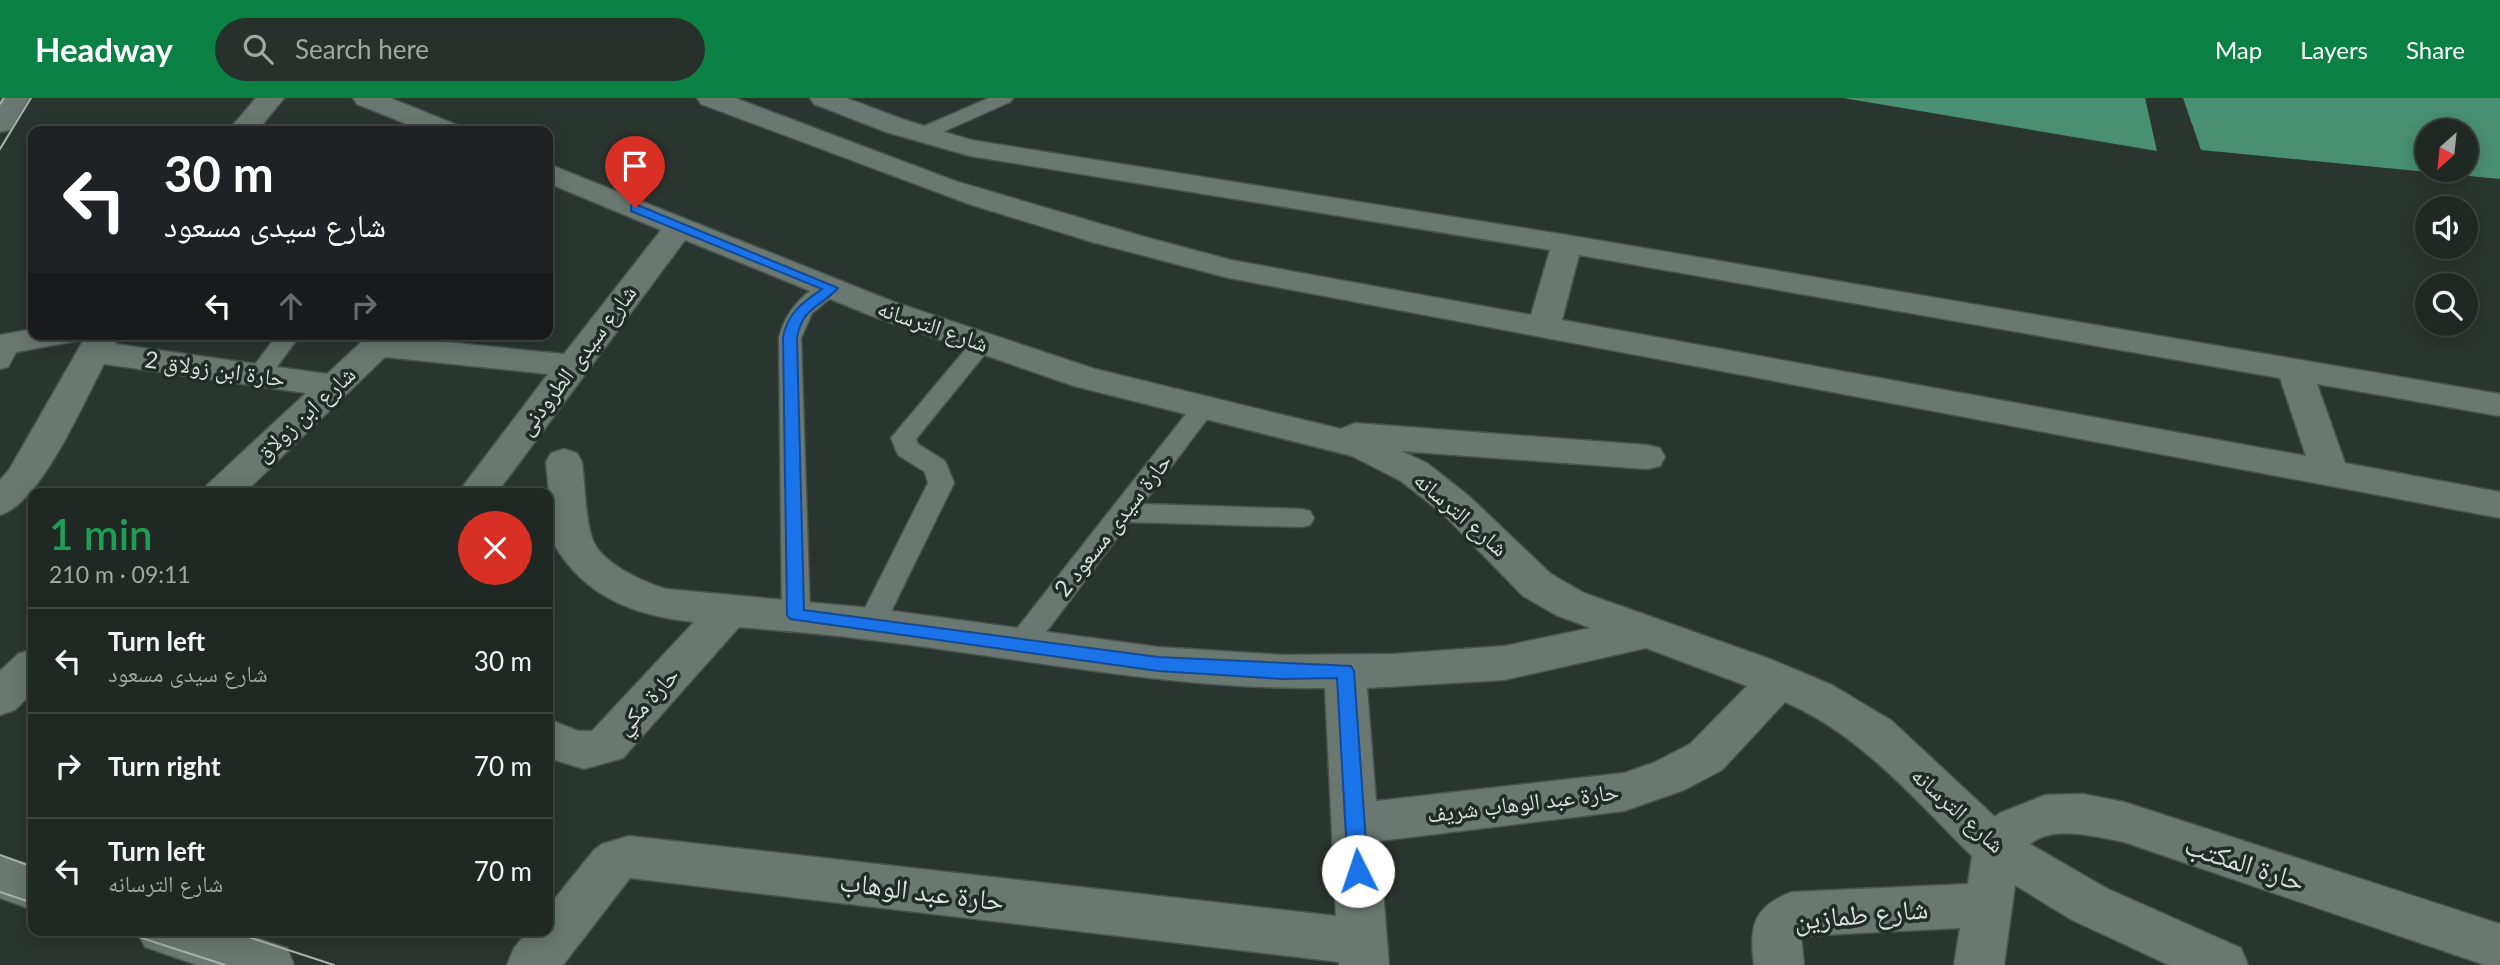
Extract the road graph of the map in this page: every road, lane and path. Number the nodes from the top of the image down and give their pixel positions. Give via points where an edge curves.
1 (16, 98) edge
2 (271, 98) edge
3 (710, 98) edge
4 (823, 98) edge
5 (1004, 98) edge
6 (375, 109) edge
7 (0, 124) edge
8 (246, 126) edge
9 (431, 126) edge
10 (920, 135) junction
11 (553, 175) edge
12 (680, 226) junction
13 (1567, 244) junction
14 (832, 288) junction
15 (1543, 328) junction
16 (41, 340) edge
17 (285, 340) edge
18 (384, 340) edge
19 (99, 343) edge
20 (983, 343) junction
21 (3, 350) edge
22 (573, 366) junction
23 (2294, 369) junction
24 (259, 375) junction
25 (336, 386) junction
26 (2500, 405) edge
27 (1205, 406) junction
28 (1307, 431) junction
29 (1647, 457) dead end
30 (564, 462) dead end
31 (2330, 474) junction
32 (226, 488) edge
33 (480, 488) edge
34 (0, 502) edge
35 (2500, 505) edge
36 (558, 508) edge
37 (1122, 513) junction
38 (1301, 518) dead end
39 (731, 609) junction
40 (796, 615) junction
41 (872, 624) junction
42 (1646, 632) junction
43 (1021, 644) junction
44 (28, 671) edge
45 (1345, 671) junction
46 (1778, 681) junction
47 (0, 698) edge
48 (553, 740) edge
49 (1355, 824) junction
50 (1997, 849) junction
51 (0, 877) edge
52 (28, 886) edge
53 (1988, 905) junction
54 (178, 936) edge
55 (2500, 947) edge
56 (1363, 953) edge
57 (269, 965) edge
58 (532, 965) edge
59 (1780, 965) edge
60 (1979, 965) edge
61 (2223, 965) edge

1 - 7 street
2 - 8 street
3 - 15 street via 978,198 1097,234 1229,270
4 - 10 street
5 - 10 lane
6 - 9 street
10 - 13 street via 970,148
11 - 12 street, شارع الترسانه
12 - 14 street, شارع الترسانه
12 - 22 street, شارع سيدى الطرودنى
13 - 15 street
13 - 23 street
14 - 20 street, شارع الترسانه
14 - 40 lane via 801,310 790,338
15 - 31 street
16 - 21 street
17 - 24 lane
18 - 22 street
18 - 25 street, شارع ابن زولاق
19 - 24 street, حارة ابن زولاق 2
19 - 34 street via 23,479
20 - 27 street, شارع الترسانه via 1086,377
20 - 41 lane via 903,438 907,449 936,467 942,483
22 - 33 street, شارع سيدى الطرودنى
23 - 26 street
23 - 31 street
24 - 25 street, حارة ابن زولاق 2
25 - 32 street, شارع ابن زولاق
27 - 28 street, شارع الترسانه
27 - 37 lane, حارة سيدى مسعود 2
28 - 29 street
28 - 42 street, شارع الترسانه via 1363,447 1414,472 1457,506 1537,584 1570,604
30 - 36 street
31 - 35 street
36 - 39 street via 573,544 600,575 629,593 666,604
37 - 38 lane
37 - 43 lane, حارة سيدى مسعود 2
39 - 40 street
39 - 48 street, حارة مكي via 607,745 572,751
40 - 41 street
41 - 43 street
42 - 45 street via 1504,663
42 - 46 street, شارع الترسانه
43 - 45 street via 1158,664
44 - 47 street
45 - 49 street, حارة عبد الوهاب
46 - 49 street, حارة عبد الوهاب شريف via 1706,757 1624,792
46 - 50 street, شارع الترسانه via 1817,697 1876,734
49 - 56 street, حارة عبد الوهاب
50 - 53 street
50 - 55 street, حارة المكتب via 2017,827 2045,815 2082,814 2124,822
50 - 61 street, شارع الترسانه via 2089,904
51 - 52 street
53 - 59 street, شارع طمازين via 1792,914 1784,917 1775,931
53 - 60 street
54 - 57 street
56 - 58 street, حارة عبد الوهاب via 629,857 611,865

